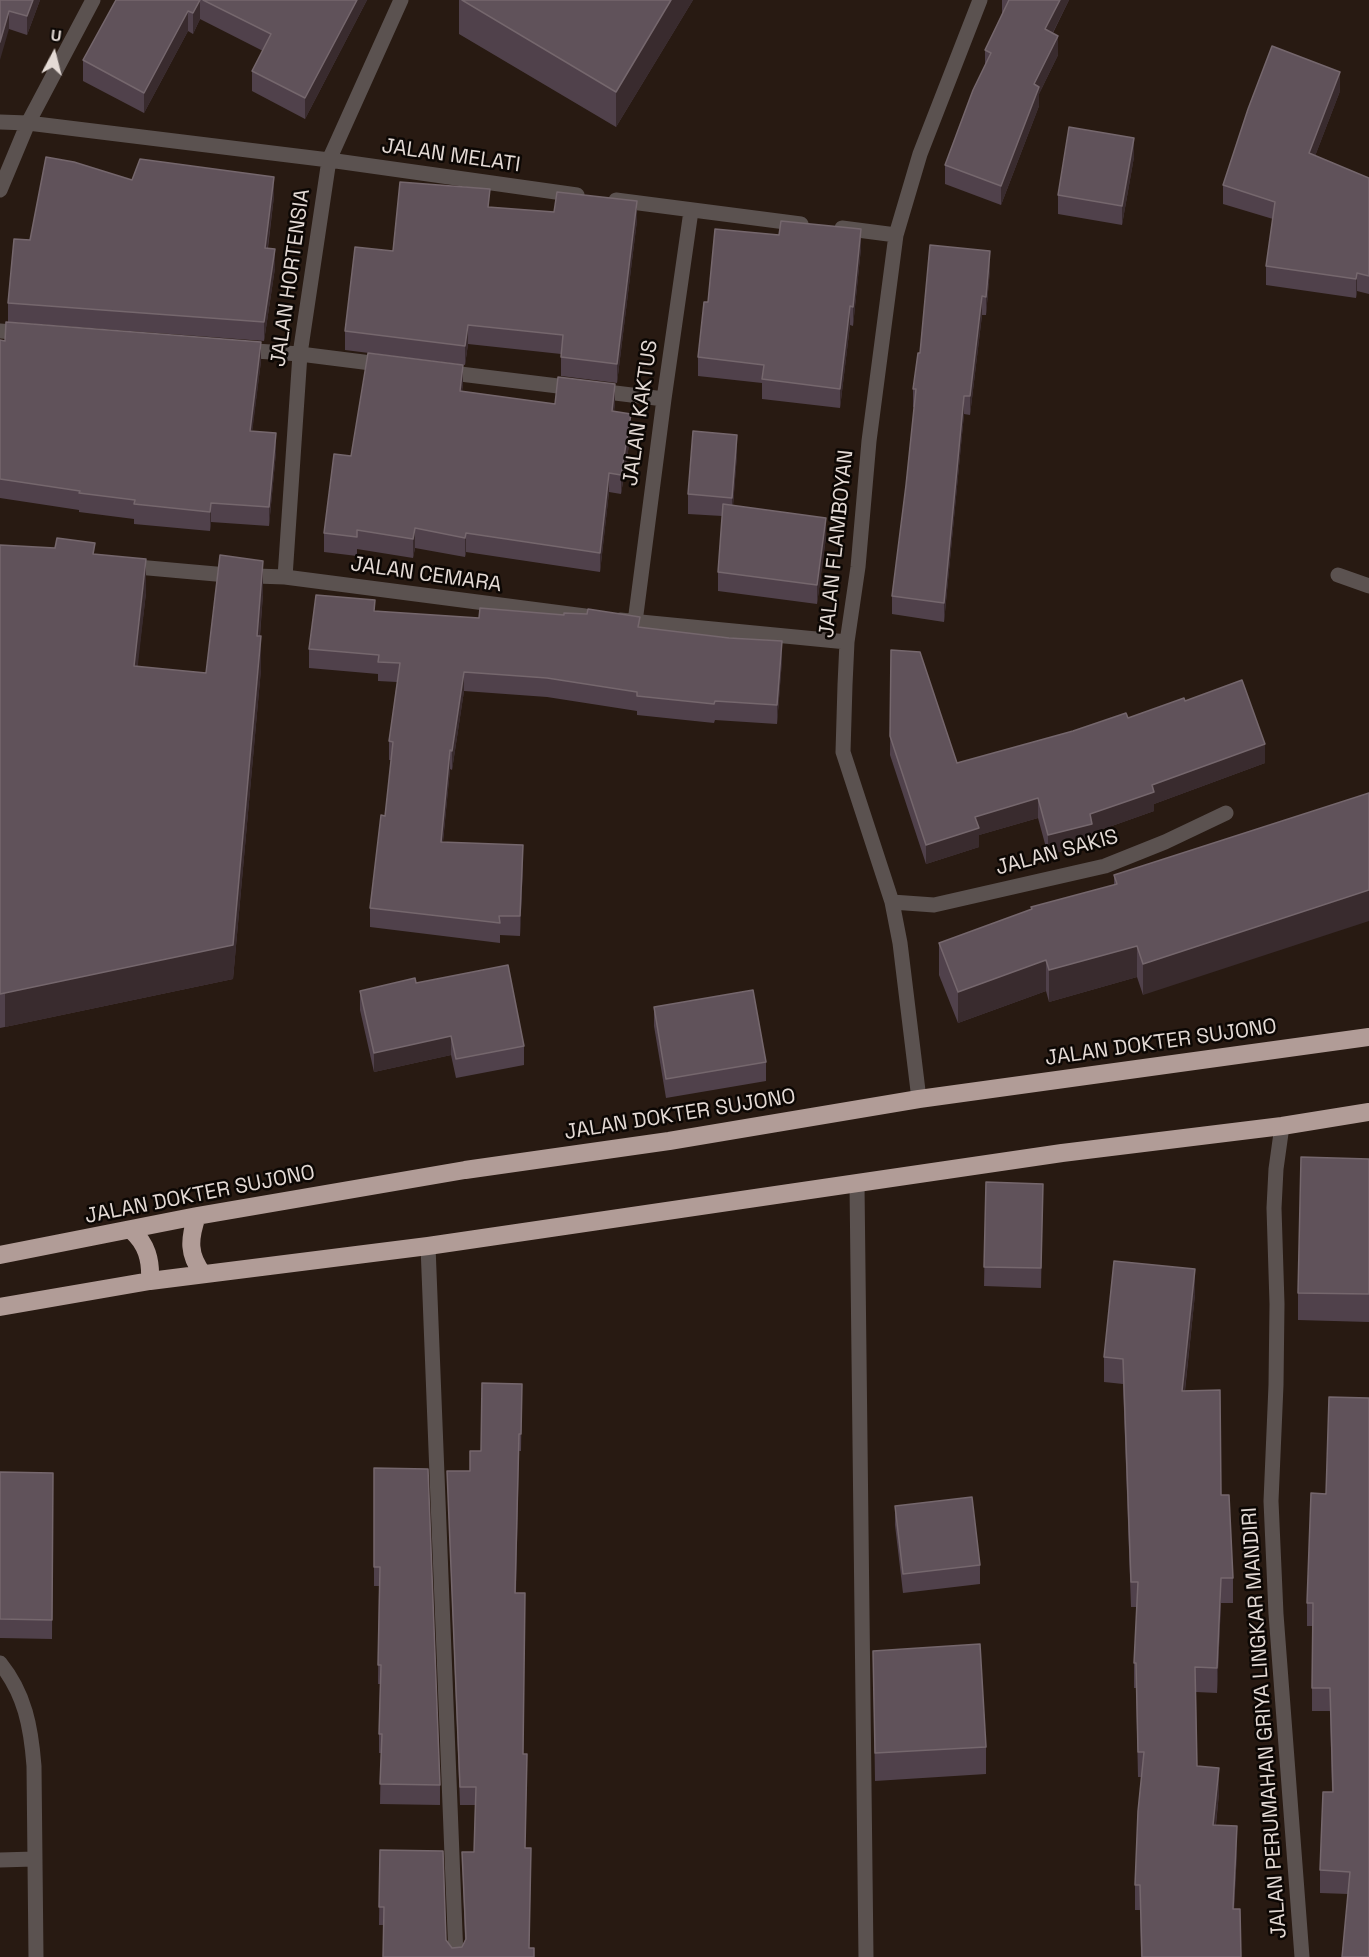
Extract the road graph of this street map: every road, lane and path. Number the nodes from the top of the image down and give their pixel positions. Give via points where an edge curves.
1 (93, 0) edge
2 (401, 0) edge
3 (980, 0) edge
4 (0, 122) edge
5 (28, 123) junction
6 (329, 160) junction
7 (0, 190) edge
8 (691, 211) junction
9 (896, 235) junction
10 (0, 331) edge
11 (35, 334) edge
12 (231, 349) edge
13 (300, 354) junction
14 (406, 367) edge
15 (429, 370) edge
16 (664, 399) junction
17 (109, 564) edge
18 (1338, 575) dead end
19 (285, 577) junction
20 (1369, 586) edge
21 (635, 622) junction
22 (847, 642) junction
23 (1226, 813) dead end
24 (891, 902) junction
25 (1369, 1037) edge
26 (919, 1099) junction
27 (1369, 1112) edge
28 (1282, 1126) junction
29 (857, 1184) junction
30 (196, 1216) junction
31 (132, 1230) junction
32 (428, 1246) junction
33 (0, 1255) edge
34 (203, 1274) junction
35 (150, 1281) junction
36 (0, 1307) edge
37 (0, 1663) edge
38 (34, 1859) junction
39 (0, 1860) edge
40 (36, 1957) edge
41 (456, 1957) edge
42 (866, 1957) edge
43 (1302, 1957) edge

1 - 5 street
2 - 6 street, JALAN HORTENSIA
3 - 9 street, JALAN FLAMBOYAN via 920,154
4 - 5 street, JALAN MELATI
5 - 6 street, JALAN MELATI
5 - 7 street
6 - 8 street, JALAN MELATI
6 - 13 street, JALAN HORTENSIA
8 - 9 street, JALAN MELATI
8 - 16 street, JALAN KAKTUS
9 - 22 street, JALAN FLAMBOYAN via 868,441 858,567
10 - 11 street
12 - 13 street
13 - 14 street
13 - 19 street, JALAN HORTENSIA
15 - 16 street
16 - 21 street, JALAN KAKTUS
17 - 19 street, JALAN CEMARA
18 - 20 street
19 - 21 street, JALAN CEMARA
21 - 22 street, JALAN CEMARA
22 - 24 street, JALAN FLAMBOYAN via 843,752
23 - 24 street, JALAN SAKIS via 1105,866 934,905
24 - 26 street, JALAN FLAMBOYAN via 900,944
25 - 26 highway, JALAN DOKTER SUJONO
26 - 30 highway, JALAN DOKTER SUJONO
27 - 28 highway
28 - 29 highway
28 - 43 street, JALAN PERUMAHAN GRIYA LINGKAR MANDIRI via 1274,1208 1277,1304 1271,1502
29 - 32 highway
29 - 42 street
30 - 31 highway, JALAN DOKTER SUJONO
30 - 34 highway via 192,1252 194,1263
31 - 33 highway, JALAN DOKTER SUJONO
31 - 35 highway via 147,1252
32 - 34 highway
32 - 41 street
34 - 35 highway
35 - 36 highway
37 - 38 street via 23,1701 32,1734
38 - 39 street
38 - 40 street

